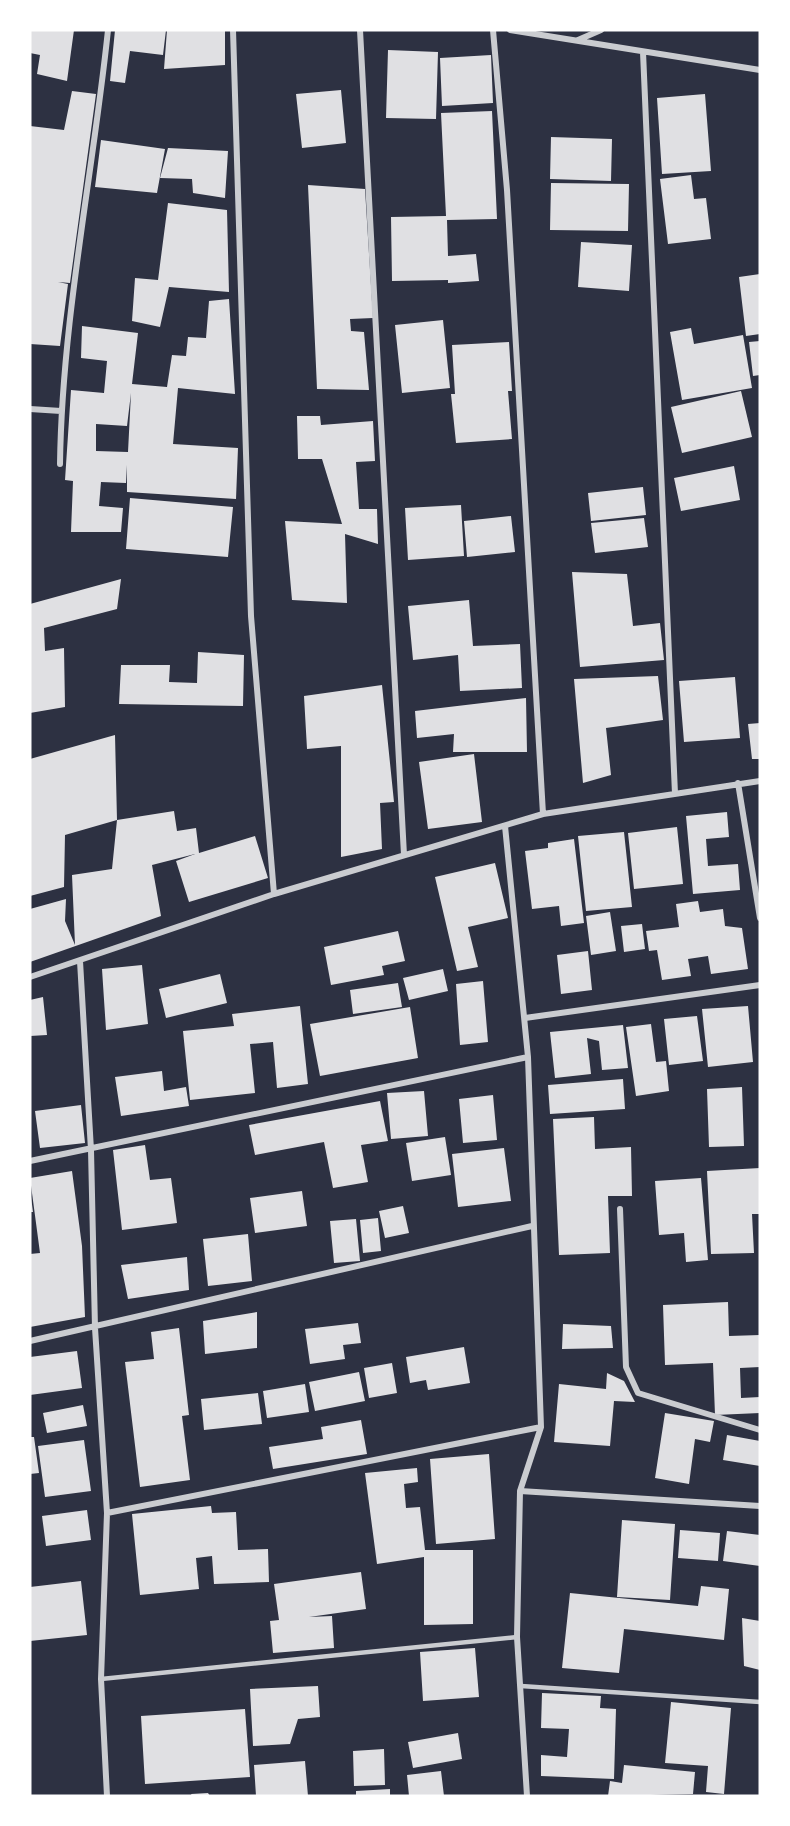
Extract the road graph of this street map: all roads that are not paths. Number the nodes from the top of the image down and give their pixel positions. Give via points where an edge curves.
1 (108, 30) edge
2 (233, 30) edge
3 (360, 30) edge
4 (493, 30) edge
5 (510, 30) edge
6 (601, 30) edge
7 (578, 40) junction
8 (643, 52) junction
9 (760, 70) edge
10 (30, 409) edge
11 (61, 411) junction
12 (60, 464) dead end
13 (760, 781) edge
14 (738, 783) junction
15 (675, 794) junction
16 (543, 814) junction
17 (505, 826) junction
18 (404, 855) junction
19 (274, 894) junction
20 (760, 918) edge
21 (80, 961) junction
22 (30, 977) edge
23 (760, 985) edge
24 (525, 1018) junction
25 (528, 1057) junction
26 (91, 1150) junction
27 (30, 1161) edge
28 (620, 1209) dead end
29 (532, 1226) junction
30 (95, 1328) junction
31 (30, 1341) edge
32 (541, 1427) junction
33 (760, 1430) edge
34 (520, 1491) junction
35 (760, 1506) edge
36 (107, 1514) junction
37 (517, 1637) junction
38 (101, 1679) junction
39 (521, 1686) junction
40 (760, 1702) edge
41 (107, 1796) edge
42 (527, 1796) edge

1 - 11 street
2 - 19 street via 251,616
3 - 18 street
4 - 16 street via 507,190
5 - 7 street
6 - 7 street
7 - 8 street
8 - 9 street
8 - 15 street
10 - 11 street
11 - 12 street
13 - 14 street
14 - 15 street
14 - 20 street
15 - 16 street
16 - 17 street
17 - 18 street
17 - 24 street
18 - 19 street
19 - 21 street
21 - 22 street
21 - 26 street
23 - 24 street
24 - 25 street
25 - 26 street
25 - 29 street
26 - 27 street
26 - 30 street
28 - 33 street via 626,1367 638,1394
29 - 30 street via 308,1275
29 - 32 street
30 - 31 street
30 - 36 street
32 - 34 street
32 - 36 street
34 - 35 street
34 - 37 street
36 - 38 street
37 - 38 lane
37 - 39 street
38 - 41 street
39 - 40 lane
39 - 42 street

